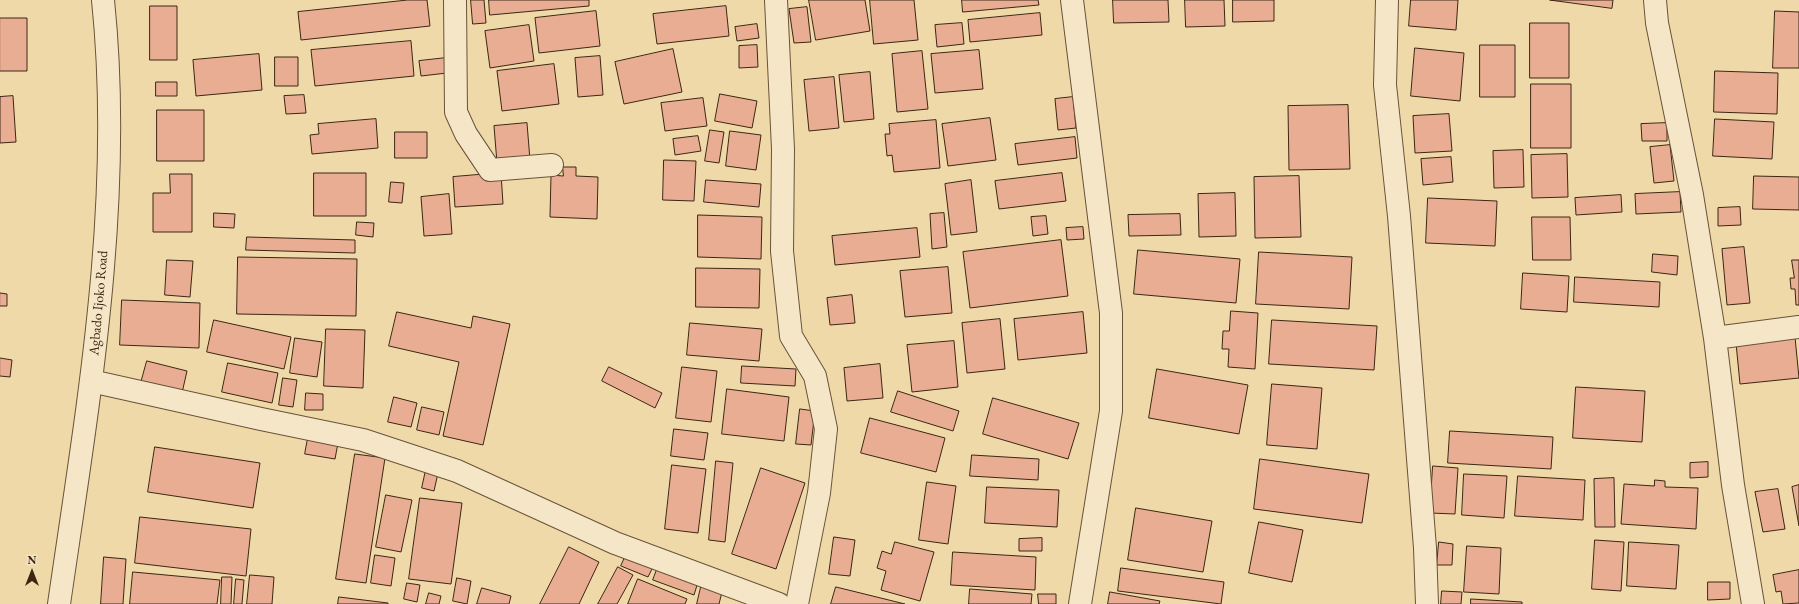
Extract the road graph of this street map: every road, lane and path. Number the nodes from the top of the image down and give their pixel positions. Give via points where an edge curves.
1 (103, 0) edge
2 (455, 0) edge
3 (776, 0) edge
4 (1072, 0) edge
5 (1387, 0) edge
6 (1655, 0) edge
7 (552, 165) dead end
8 (1799, 327) edge
9 (1715, 338) junction
10 (91, 381) junction
11 (59, 604) edge
12 (779, 604) edge
13 (797, 604) edge
14 (1080, 604) edge
15 (1427, 604) edge
16 (1753, 604) edge

1 - 10 street, Agbado Ijoko Road via 108,108 108,196
2 - 7 street via 456,112 466,134 490,170
3 - 13 street via 783,149 782,251 791,336 815,376 826,429 819,493
4 - 14 street via 1111,313 1111,411
5 - 15 street via 1385,85 1400,224
6 - 9 street via 1657,23 1692,195
8 - 9 street
9 - 16 street via 1733,485
10 - 11 street, Agbado Ijoko Road
10 - 12 street via 363,440 457,472 615,543

